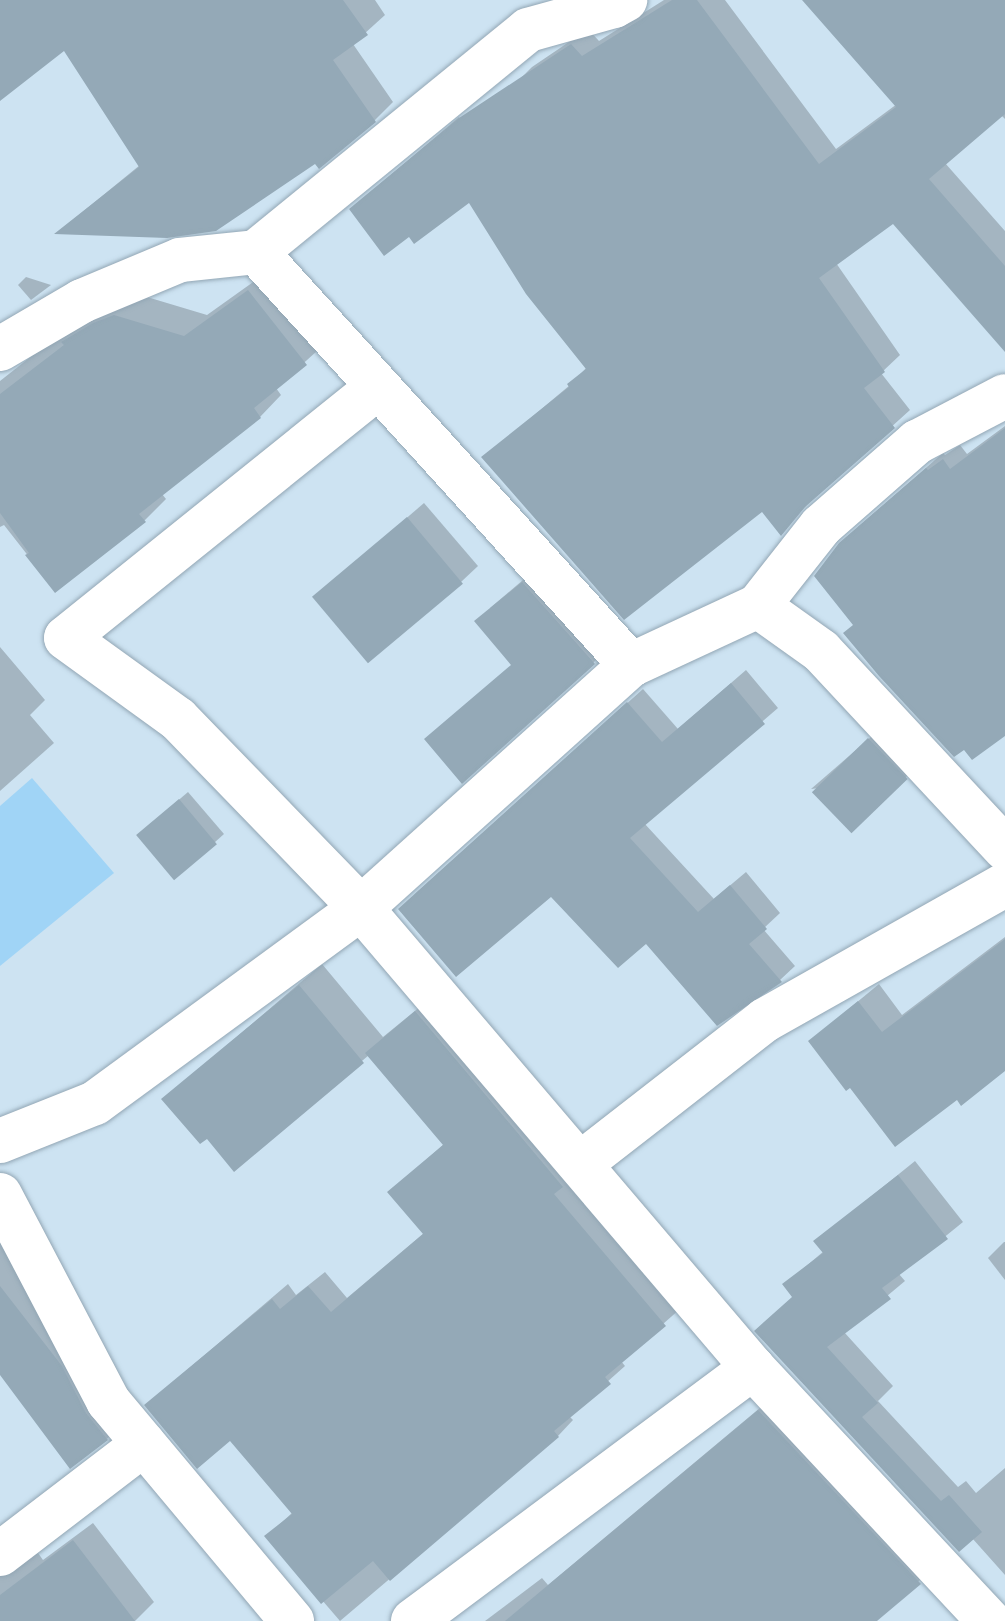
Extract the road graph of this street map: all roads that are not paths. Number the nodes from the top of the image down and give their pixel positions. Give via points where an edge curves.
1 (625, 0) edge
2 (256, 252) junction
3 (0, 349) edge
4 (378, 387) junction
5 (1005, 396) edge
6 (758, 606) junction
7 (631, 665) junction
8 (1005, 848) edge
9 (1005, 885) edge
10 (361, 908) junction
11 (0, 1141) edge
12 (580, 1164) junction
13 (0, 1195) edge
14 (753, 1368) junction
15 (144, 1444) junction
16 (0, 1554) edge
17 (292, 1621) edge
18 (413, 1621) edge
19 (989, 1621) edge

1 - 2 street via 528,30
2 - 3 street via 180,260 82,301
2 - 4 street
4 - 7 street
4 - 10 street via 66,638 178,719
5 - 6 street via 917,442 821,526
6 - 7 street
6 - 8 street via 821,651
7 - 10 street
9 - 12 street via 765,1020
10 - 11 street via 95,1103
10 - 12 street
12 - 14 street
13 - 15 street via 108,1401
14 - 18 street
14 - 19 street
15 - 16 street
15 - 17 street

